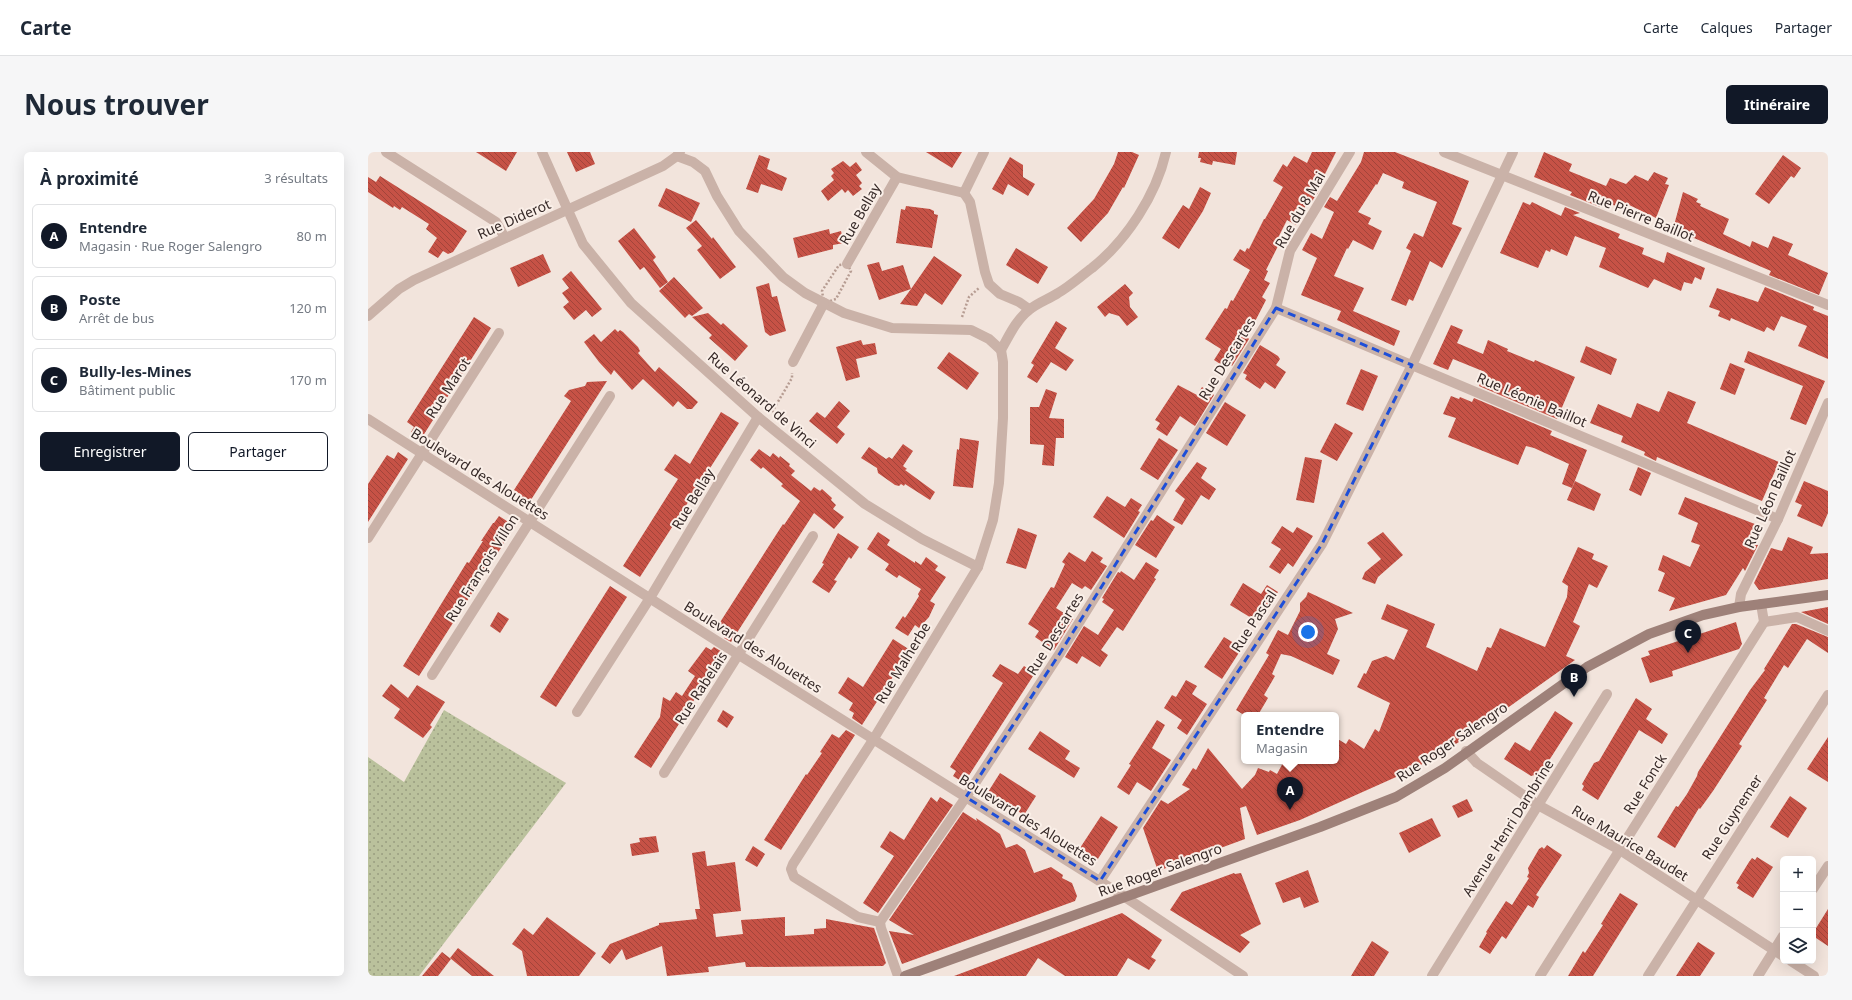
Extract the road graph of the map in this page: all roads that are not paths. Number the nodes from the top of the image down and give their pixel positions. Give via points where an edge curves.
1 (386, 152) edge
2 (542, 152) edge
3 (866, 152) edge
4 (984, 152) edge
5 (1166, 152) edge
6 (1350, 152) edge
7 (1444, 152) edge
8 (1513, 152) edge
9 (679, 154) edge
10 (1502, 176) junction
11 (898, 178) junction
12 (964, 193) junction
13 (567, 210) junction
14 (505, 238) junction
15 (847, 264) road end
16 (824, 303) junction
17 (1828, 305) edge
18 (1276, 308) junction
19 (1029, 309) junction
20 (368, 316) edge
21 (500, 333) dead end
22 (1001, 350) junction
23 (793, 362) road end
24 (1412, 365) junction
25 (610, 396) dead end
26 (1828, 403) edge
27 (758, 417) junction
28 (368, 419) edge
29 (422, 454) junction
30 (1778, 519) junction
31 (528, 521) junction
32 (813, 536) dead end
33 (368, 538) edge
34 (978, 567) junction
35 (1828, 595) edge
36 (650, 598) junction
37 (1761, 604) junction
38 (1739, 607) junction
39 (1764, 622) junction
40 (1828, 631) edge
41 (739, 656) junction
42 (432, 675) dead end
43 (1607, 694) dead end
44 (1828, 695) edge
45 (577, 712) dead end
46 (873, 740) junction
47 (1466, 751) junction
48 (664, 773) dead end
49 (966, 797) junction
50 (1538, 805) junction
51 (1620, 850) junction
52 (1828, 866) edge
53 (1100, 881) junction
54 (1816, 884) edge
55 (1125, 897) junction
56 (1696, 900) junction
57 (880, 922) junction
58 (1780, 941) edge
59 (1774, 950) junction
60 (1780, 954) edge
61 (1796, 964) edge
62 (898, 976) edge
63 (905, 976) edge
64 (1242, 976) edge
65 (1432, 976) edge
66 (1540, 976) edge
67 (1648, 976) edge
68 (1758, 976) edge
69 (1814, 976) edge

1 - 14 street via 496,222
2 - 13 street, Rue Léonard de Vinci
3 - 11 street
4 - 12 street
5 - 19 street via 1141,211 1127,232 1094,266 1058,293
6 - 18 street, Rue du 8 Mai via 1290,251
7 - 10 street, Rue Pierre Baillot
8 - 10 street, Rue Pascal
9 - 13 street, Rue Diderot via 663,166
9 - 16 street via 705,171 739,231 763,258 783,277
10 - 17 street, Rue Pierre Baillot
10 - 24 street, Rue Pascal
11 - 12 street
11 - 15 street, Rue Bellay
12 - 19 street via 970,202 988,281 1000,294
13 - 14 street, Rue Diderot
13 - 27 street, Rue Léonard de Vinci via 584,244 631,303
14 - 20 street, Rue Diderot via 398,289
16 - 22 street via 844,313 892,328 971,330 989,339
16 - 23 street
18 - 24 street, Rue Léonie Baillot
18 - 49 street, Rue Descartes via 1060,653
19 - 22 street via 1017,323
21 - 29 street, Rue Marot
22 - 34 street, Rue Malherbe via 1003,418 999,483 993,520
24 - 30 street, Rue Léonie Baillot
24 - 53 street, Rue Pascal via 1322,544
25 - 31 street, Rue François Villon
26 - 30 street, Rue Léon Baillot
27 - 34 street, Rue Léonard de Vinci via 865,504 922,539
27 - 36 street, Rue Bellay
28 - 29 street, Boulevard des Alouettes
29 - 31 street, Boulevard des Alouettes
29 - 33 street, Rue Marot
30 - 38 street, Rue Léon Baillot via 1741,594
31 - 36 street, Boulevard des Alouettes
31 - 42 street, Rue François Villon
32 - 41 street, Rue Rabelais
34 - 46 street, Rue Malherbe
35 - 37 street, Rue Roger Salengro
36 - 41 street, Boulevard des Alouettes
36 - 45 street, Rue Bellay
37 - 38 street, Rue Roger Salengro
37 - 39 street
38 - 47 street, Rue Roger Salengro via 1703,615 1634,641 1587,667
39 - 40 street via 1797,617
39 - 51 street, Rue Fonck
41 - 46 street, Boulevard des Alouettes
41 - 48 street, Rue Rabelais
43 - 50 street, Avenue Henri Dambrine
44 - 56 street, Rue Guynemer
46 - 49 street, Boulevard des Alouettes
46 - 57 street, Rue Malherbe via 791,869 794,877 858,917
47 - 50 street, Rue Maurice Baudet via 1477,763
47 - 55 street, Rue Roger Salengro via 1445,768 1396,796 1320,827
49 - 53 street, Boulevard des Alouettes
49 - 57 street, Rue Descartes
50 - 51 street, Rue Maurice Baudet
50 - 65 street, Avenue Henri Dambrine
51 - 56 street, Rue Maurice Baudet
51 - 66 street, Rue Fonck
52 - 54 street
53 - 55 street, Boulevard des Alouettes
55 - 63 street, Rue Roger Salengro
55 - 64 street, Boulevard des Alouettes
56 - 59 street, Rue Maurice Baudet
56 - 67 street, Rue Guynemer
57 - 62 street
58 - 59 street
59 - 60 street, Rue Maurice Baudet
59 - 68 street
61 - 69 street

